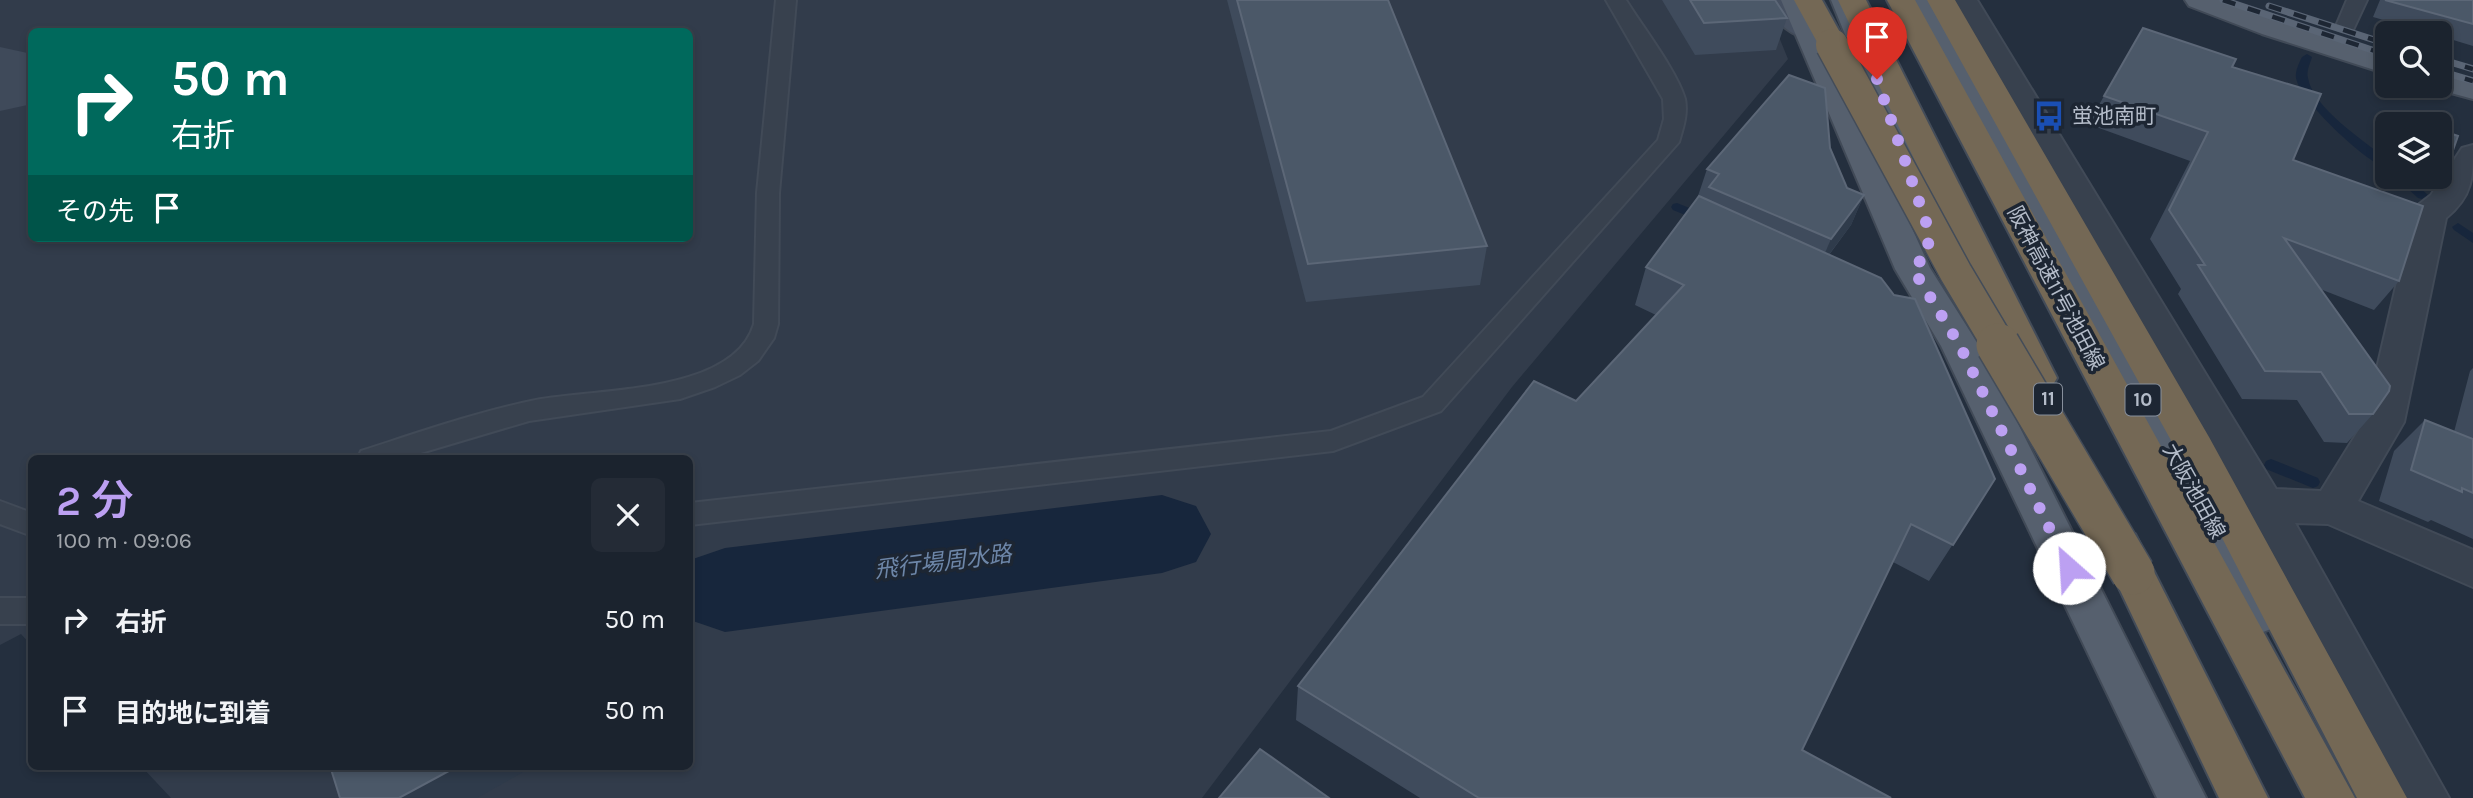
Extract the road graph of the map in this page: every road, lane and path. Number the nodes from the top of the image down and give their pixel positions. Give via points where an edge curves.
1 (786, 0) edge
2 (1616, 0) edge
3 (1774, 0) edge
4 (1845, 0) edge
5 (1852, 0) edge
6 (1901, 0) edge
7 (1922, 0) edge
8 (1941, 0) edge
9 (1963, 0) edge
10 (2199, 0) edge
11 (2268, 0) edge
12 (1804, 11) edge
13 (2351, 13) edge
14 (2375, 30) edge
15 (2452, 58) edge
16 (2375, 61) edge
17 (2473, 63) edge
18 (2452, 84) edge
19 (2473, 90) edge
20 (2473, 155) edge
21 (1913, 269) junction
22 (381, 455) edge
23 (2264, 505) junction
24 (2332, 508) junction
25 (0, 512) edge
26 (693, 514) edge
27 (28, 523) edge
28 (2473, 569) edge
29 (2133, 573) junction
30 (0, 611) edge
31 (28, 611) edge
32 (2182, 798) edge
33 (2244, 798) edge
34 (2331, 798) edge
35 (2368, 798) edge
36 (2383, 798) edge
37 (2425, 798) edge

1 - 22 lane via 768,193 762,341 743,360 696,386 659,395 532,410
2 - 26 lane via 1670,90 1675,119 1672,135 1432,404 1333,441
3 - 12 street
4 - 21 main road via 1926,222 1929,251
5 - 29 highway, 11, bridge
6 - 34 highway, 阪神高速11号池田線
7 - 35 main road, 大阪池田線 / 10
8 - 36 highway via 2196,448
9 - 23 street
10 - 16 main road
11 - 13 main road
12 - 21 main road
12 - 29 highway, 11, bridge
13 - 14 main road
15 - 17 main road
18 - 19 main road
20 - 24 street via 2443,203 2430,213 2384,422
21 - 32 main road via 1943,337
23 - 24 street
23 - 37 street
24 - 28 street
25 - 27 lane
29 - 33 highway, 11
30 - 31 lane

